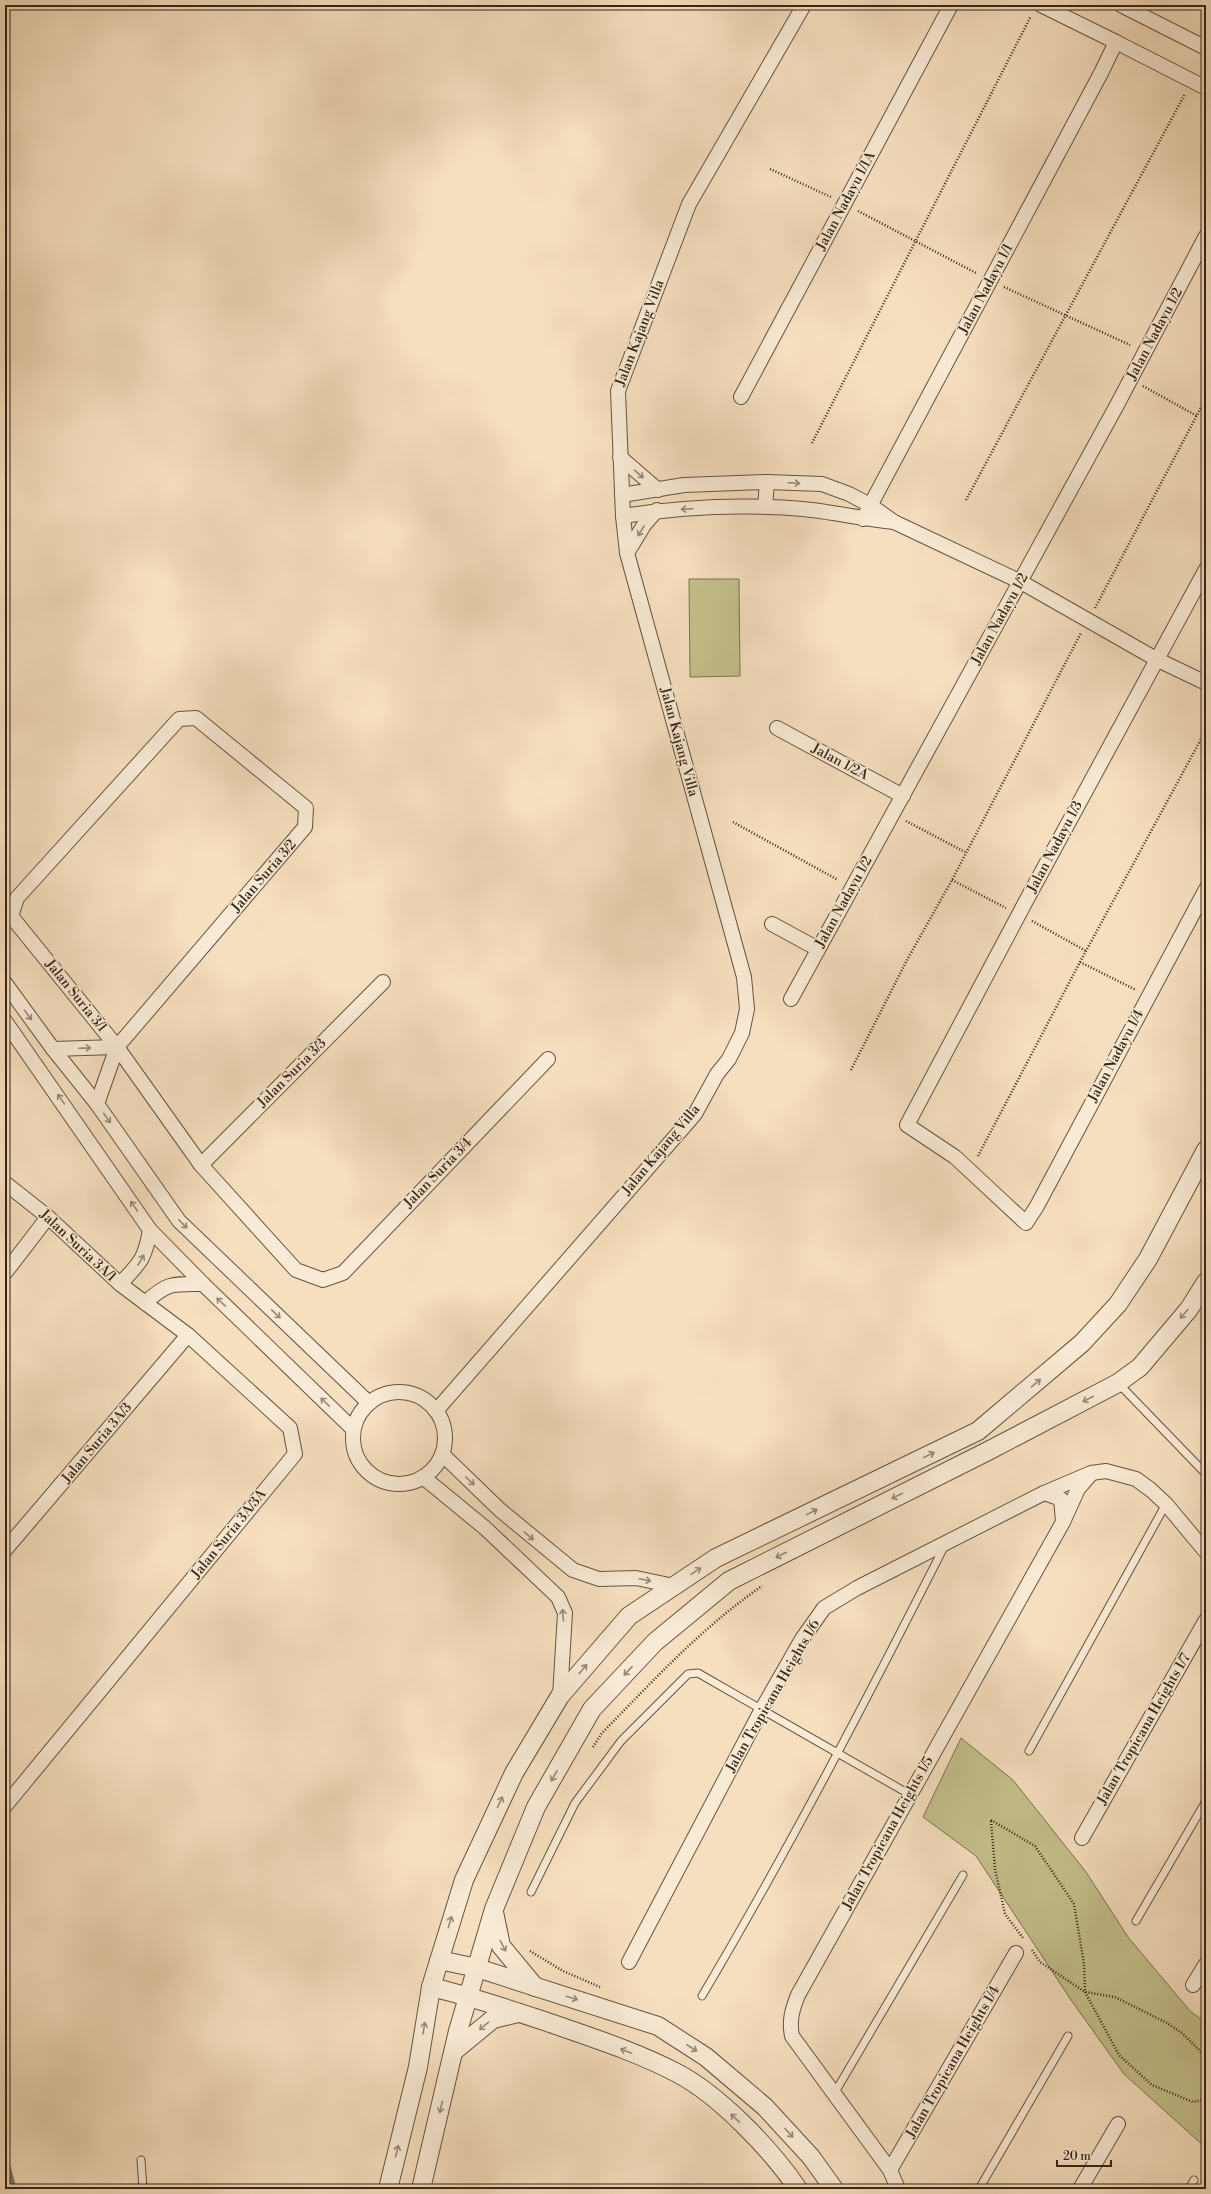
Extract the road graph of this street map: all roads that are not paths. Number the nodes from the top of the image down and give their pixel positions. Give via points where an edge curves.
1 (804, 5) edge
2 (950, 5) edge
3 (1122, 5) edge
4 (1037, 8) edge
5 (1116, 42) junction
6 (1206, 48) edge
7 (1206, 88) edge
8 (1206, 236) edge
9 (741, 397) dead end
10 (620, 457) junction
11 (767, 482) junction
12 (716, 484) junction
13 (658, 490) junction
14 (622, 495) junction
15 (870, 505) junction
16 (717, 507) junction
17 (765, 507) junction
18 (657, 510) junction
19 (622, 516) junction
20 (863, 519) junction
21 (894, 522) junction
22 (627, 553) junction
23 (1206, 569) edge
24 (1021, 582) junction
25 (1156, 659) junction
26 (1206, 683) edge
27 (196, 718) joint
28 (777, 728) dead end
29 (903, 796) junction
30 (1206, 889) edge
31 (772, 924) dead end
32 (818, 949) junction
33 (383, 982) dead end
34 (5, 983) edge
35 (791, 999) dead end
36 (5, 1021) edge
37 (117, 1047) junction
38 (53, 1049) junction
39 (548, 1059) dead end
40 (97, 1104) junction
41 (1206, 1150) edge
42 (201, 1165) junction
43 (971, 1170) joint
44 (5, 1183) edge
45 (48, 1218) junction
46 (150, 1230) junction
47 (5, 1273) edge
48 (323, 1280) joint
49 (1206, 1282) edge
50 (120, 1284) junction
51 (203, 1284) junction
52 (145, 1303) junction
53 (188, 1335) junction
54 (1118, 1383) junction
55 (369, 1403) junction
56 (436, 1411) junction
57 (353, 1429) junction
58 (442, 1454) junction
59 (1091, 1473) junction
60 (1206, 1474) edge
61 (423, 1477) junction
62 (1044, 1493) junction
63 (1166, 1504) junction
64 (1063, 1522) junction
65 (946, 1543) junction
66 (5, 1550) edge
67 (1206, 1552) edge
68 (674, 1586) junction
69 (1206, 1620) edge
70 (560, 1696) junction
71 (762, 1709) junction
72 (1029, 1751) dead end
73 (837, 1752) junction
74 (909, 1794) junction
75 (1206, 1801) edge
76 (5, 1806) edge
77 (1082, 1838) dead end
78 (962, 1875) dead end
79 (531, 1892) dead end
80 (494, 1909) junction
81 (1136, 1921) dead end
82 (1016, 1953) dead end
83 (439, 1960) junction
84 (629, 1962) dead end
85 (1206, 1964) edge
86 (477, 1968) junction
87 (1193, 1985) dead end
88 (431, 1987) junction
89 (535, 1987) junction
90 (469, 1996) junction
91 (702, 1996) dead end
92 (519, 2013) junction
93 (1068, 2036) dead end
94 (454, 2051) junction
95 (834, 2094) junction
96 (1118, 2124) dead end
97 (141, 2160) dead end
98 (890, 2170) junction
99 (1194, 2180) dead end
100 (143, 2189) edge
101 (388, 2189) edge
102 (421, 2189) edge
103 (798, 2189) edge
104 (834, 2189) edge
105 (898, 2189) edge
106 (979, 2189) edge
107 (1080, 2189) edge
108 (1189, 2189) edge

1 - 10 street, Jalan Kajang Villa via 689,204 618,392
2 - 9 street, Jalan Nadayu 1/1A
3 - 6 street
4 - 5 street
5 - 7 street
5 - 15 street, Jalan Nadayu 1/1
8 - 24 street, Jalan Nadayu 1/2
10 -> 13 street
10 - 14 street, Jalan Kajang Villa
11 - 12 street
11 -> 15 street via 822,484
11 - 17 street
12 - 13 street via 684,485
12 - 16 street
13 - 14 street
14 - 19 street, Jalan Kajang Villa
15 - 20 street, Jalan Nadayu 1/1
15 - 21 street
16 - 17 street
16 -> 18 street
17 - 20 street via 821,511
18 - 19 street
18 -> 22 street via 644,525
19 - 22 street, Jalan Kajang Villa
20 - 21 street
21 - 24 street
22 - 56 street, Jalan Kajang Villa via 744,977 747,1008 742,1033 729,1059 717,1074 694,1114
23 - 25 street, Jalan Nadayu 1/3
24 - 25 street
24 - 29 street, Jalan Nadayu 1/2
25 - 26 street
25 - 43 street, Jalan Nadayu 1/3 via 907,1126
27 - 37 street, Jalan Suria 3/1 via 179,719 17,898 12,916
27 - 37 street, Jalan Suria 3/2 via 306,808 305,827
28 - 29 street, Jalan 1/2A
29 - 32 street, Jalan Nadayu 1/2
30 - 43 street, Jalan Nadayu 1/4 via 1026,1223
31 - 32 street
32 - 35 street, Jalan Nadayu 1/2
33 - 42 street, Jalan Suria 3/3
34 -> 38 street
46 -> 36 street
38 -> 37 street
37 - 40 street, Jalan Suria 3/2
37 - 42 street, Jalan Suria 3/1
38 - 40 street
39 - 48 street, Jalan Suria 3/4 via 343,1272
40 -> 55 street via 179,1221
68 -> 41 street via 716,1558 978,1431 1082,1343 1118,1304 1148,1259
42 - 48 street, Jalan Suria 3/1 via 296,1270
44 - 45 street, Jalan Suria 3A/1
45 - 47 street
45 - 50 street, Jalan Suria 3A/1
50 -> 46 street, Jalan Suria 3A/1 via 142,1262
46 - 51 street
49 -> 54 street via 1189,1309 1140,1367
50 - 52 street, Jalan Suria 3A/3A
51 - 52 street via 163,1287
57 -> 51 street
52 - 53 street, Jalan Suria 3A/3A
53 - 66 street, Jalan Suria 3A/3
53 - 76 street, Jalan Suria 3A/3A via 290,1428 295,1454
54 - 60 lane
54 -> 80 street via 729,1581 655,1642 592,1710 536,1807
55 - 56 street via 382,1395 396,1392 412,1393 425,1400
55 - 57 street via 359,1414
56 - 58 street via 443,1424 445,1439
57 - 61 street via 357,1459 366,1471 379,1480 401,1484
58 - 61 street via 434,1467
58 -> 68 street via 500,1510 573,1570 598,1579 636,1578
59 - 62 street, Jalan Tropicana Heights 1/6
59 - 63 street via 1106,1471 1136,1479
59 - 64 street, Jalan Tropicana Heights 1/5 via 1078,1489
70 -> 61 street via 565,1613 558,1597 485,1528
62 - 64 street via 1061,1499
62 - 65 street, Jalan Tropicana Heights 1/6
63 - 67 street
63 - 72 lane
64 - 74 street, Jalan Tropicana Heights 1/5
65 - 71 street, Jalan Tropicana Heights 1/6 via 857,1588 824,1608 802,1640
65 - 73 lane via 876,1682
70 -> 68 street via 626,1619
69 - 77 street, Jalan Tropicana Heights 1/7
83 -> 70 street via 464,1880 514,1773
71 - 73 lane
71 - 79 lane via 698,1673 688,1674 621,1741 575,1803
71 - 84 street, Jalan Tropicana Heights 1/6
73 - 74 lane
73 - 91 lane
74 - 95 street, Jalan Tropicana Heights 1/5 via 801,1988 792,2010 792,2036
75 - 81 lane
78 - 95 lane
80 - 86 street
80 -> 89 street via 501,1946
82 - 98 street, Jalan Tropicana Heights 1/4
83 - 86 street
83 - 88 street
85 - 87 street
86 - 89 street
86 - 90 street
88 - 90 street
101 -> 88 street via 418,2066
89 -> 104 street via 658,2026 706,2057 765,2107 811,2157
90 - 92 street
90 - 94 street
92 -> 94 street via 493,2019
103 -> 92 street via 752,2134 714,2099 678,2073 630,2052
93 - 106 lane
94 -> 102 street
95 - 98 street, Jalan Tropicana Heights 1/5
96 - 107 street
97 - 100 lane
98 - 105 street, Jalan Tropicana Heights 1/5
99 - 108 lane

